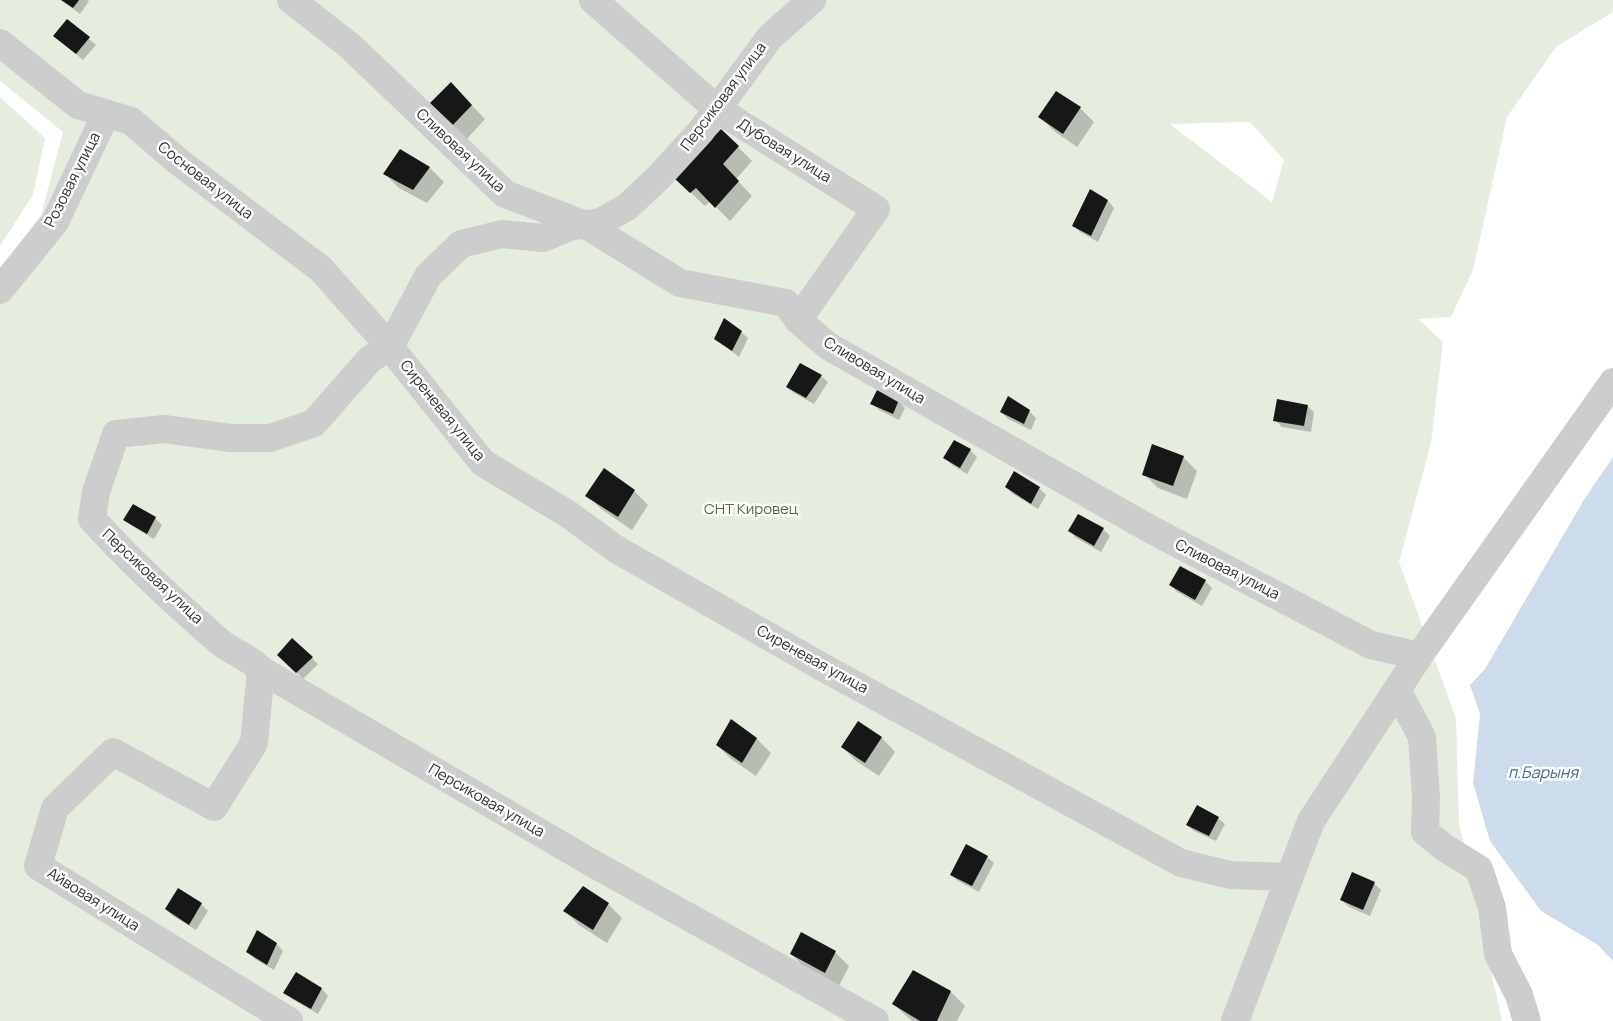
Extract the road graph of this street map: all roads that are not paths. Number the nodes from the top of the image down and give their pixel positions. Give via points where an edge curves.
1 (292, 0) edge
2 (593, 0) edge
3 (812, 0) edge
4 (0, 43) edge
5 (717, 109) junction
6 (106, 114) junction
7 (586, 224) junction
8 (0, 290) edge
9 (798, 320) junction
10 (390, 348) junction
11 (1613, 382) edge
12 (1419, 656) junction
13 (261, 670) junction
14 (1397, 690) junction
15 (1290, 877) junction
16 (289, 1021) edge
17 (875, 1021) edge
18 (1235, 1021) edge
19 (1526, 1021) edge

1 - 7 street, Сливовая улица via 350,46 505,194
2 - 5 street, Дубовая улица
3 - 5 street, Персиковая улица via 770,37
4 - 6 street, Сосновая улица via 78,105
5 - 7 street, Персиковая улица via 683,151 627,207 600,222
5 - 9 street, Дубовая улица via 876,209
6 - 8 street, Розовая улица via 55,222
6 - 10 street, Сосновая улица via 131,121 179,162 321,269
7 - 9 street, Сливовая улица via 680,283 786,304
7 - 10 street, Персиковая улица via 568,227 543,238 502,234 461,244 428,276
9 - 12 street, Сливовая улица via 828,346 1150,529 1372,645
10 - 13 street, Персиковая улица via 370,359 314,423 270,438 231,438 164,428 116,434 96,492 92,520 222,644
10 - 15 street, Сиреневая улица via 483,463 568,514 616,549 824,668 1181,863 1230,875
11 - 12 street
12 - 14 street
13 - 16 street, Айвовая улица via 254,743 214,807 113,752 55,808 38,866
13 - 17 street, Персиковая улица via 592,863
14 - 15 street via 1311,821
14 - 19 street via 1422,737 1426,832 1479,869 1492,908 1498,954 1520,996
15 - 18 street

